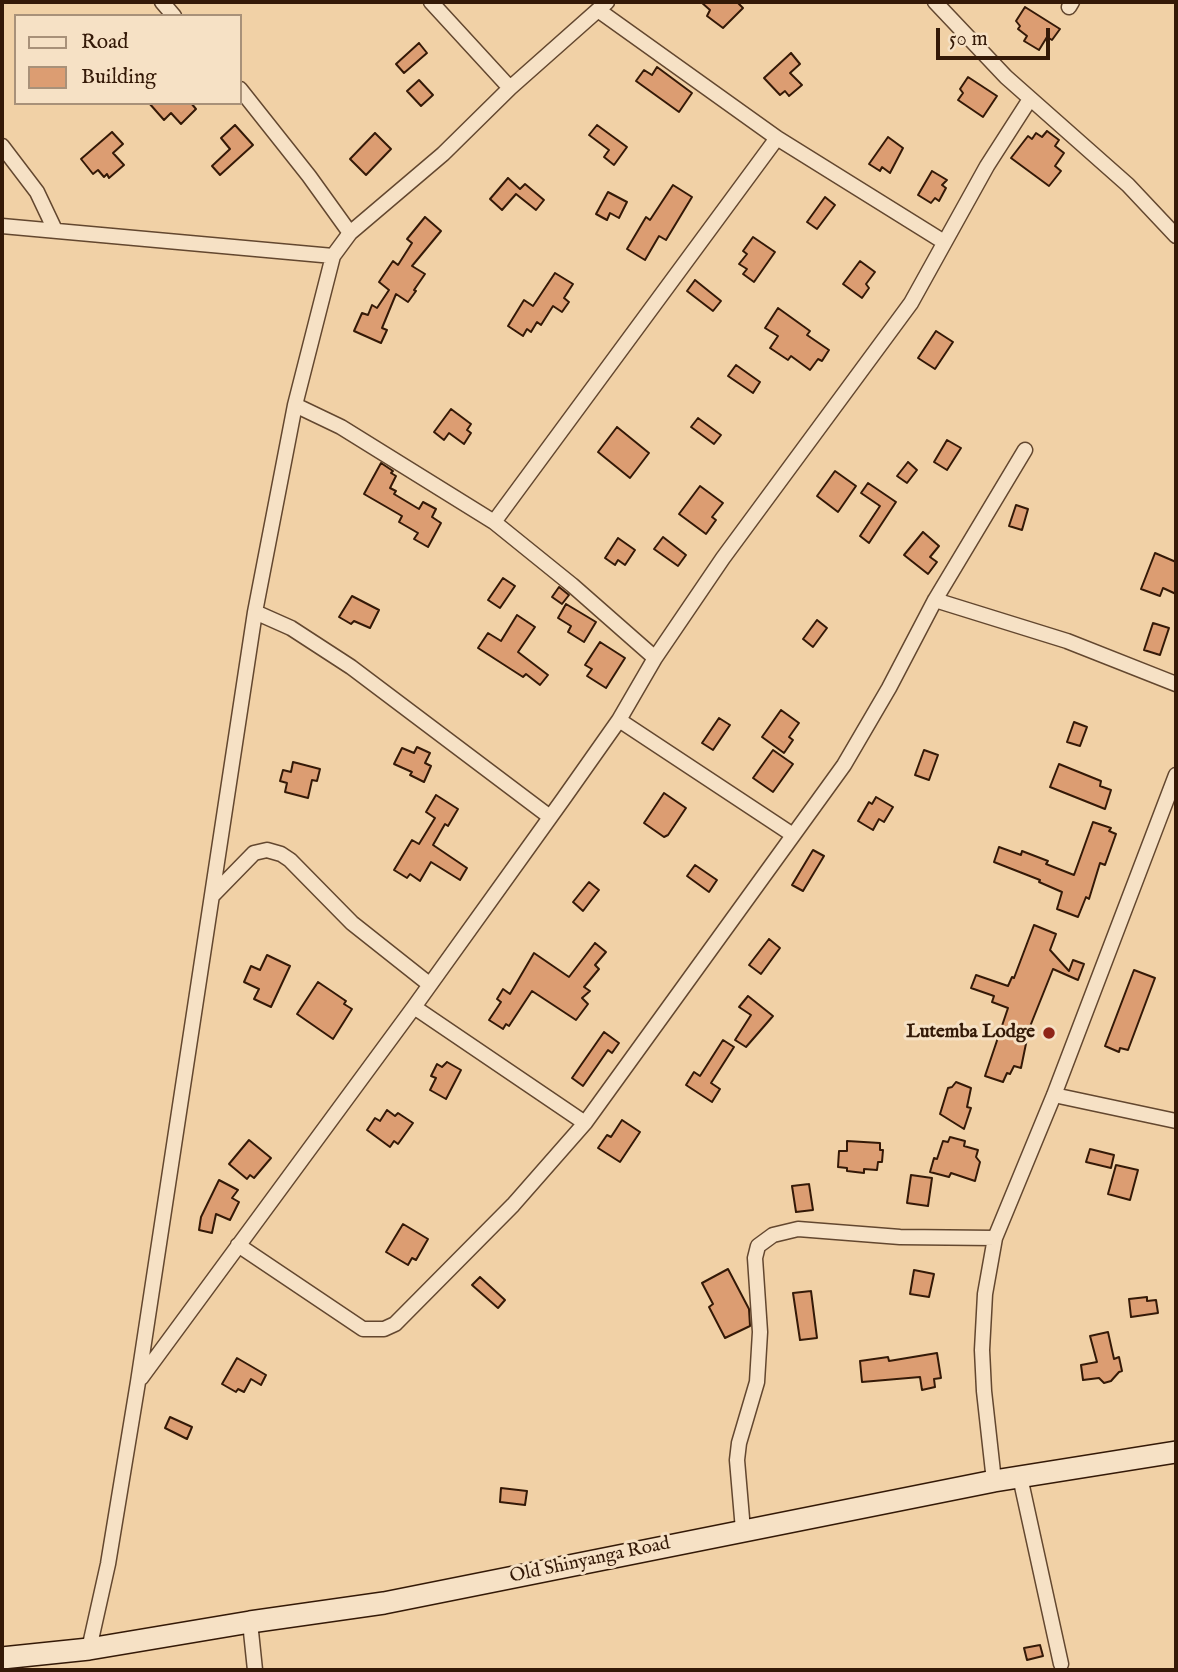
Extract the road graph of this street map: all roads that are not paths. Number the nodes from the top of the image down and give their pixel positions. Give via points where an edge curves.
1 (431, 2) edge
2 (935, 2) edge
3 (603, 6) edge
4 (510, 88) junction
5 (242, 92) edge
6 (1030, 99) junction
7 (777, 138) junction
8 (2, 146) edge
9 (2, 226) edge
10 (55, 230) junction
11 (351, 233) junction
12 (1176, 236) edge
13 (944, 242) junction
14 (333, 256) junction
15 (295, 405) junction
16 (1025, 450) dead end
17 (494, 522) junction
18 (935, 600) junction
19 (255, 612) junction
20 (655, 658) junction
21 (1176, 684) edge
22 (620, 720) junction
23 (1176, 775) edge
24 (550, 817) junction
25 (793, 835) junction
26 (212, 896) junction
27 (429, 984) junction
28 (414, 1007) junction
29 (1054, 1095) junction
30 (1176, 1121) edge
31 (585, 1123) junction
32 (995, 1238) junction
33 (238, 1245) junction
34 (138, 1382) junction
35 (1176, 1452) edge
36 (1020, 1477) junction
37 (994, 1482) junction
38 (743, 1530) junction
39 (250, 1622) junction
40 (89, 1649) junction
41 (2, 1658) edge
42 (1061, 1664) dead end
43 (255, 1670) edge

1 - 4 street
2 - 6 street
3 - 4 street
3 - 7 street
4 - 11 street via 443,155
5 - 11 street
6 - 12 street via 1128,185
6 - 13 street
7 - 13 street
7 - 17 street
8 - 10 street via 37,192
9 - 10 street
10 - 14 street
11 - 14 street
13 - 20 street via 911,303
14 - 15 street
15 - 17 street via 341,427
15 - 19 street
16 - 18 street
17 - 20 street
18 - 21 street via 1067,641
18 - 25 street via 844,765
19 - 24 street via 291,628 351,667
19 - 26 street
20 - 22 street
22 - 24 street
22 - 25 street
23 - 29 street
24 - 27 street
25 - 31 street
26 - 27 street via 254,853 267,850 281,855 352,923
26 - 34 street
27 - 28 street
28 - 31 street
28 - 33 street
29 - 30 street
29 - 32 street
31 - 33 street via 513,1205 389,1327 363,1329
32 - 37 street via 982,1350
32 - 38 street via 798,1229 773,1235 758,1246 757,1382 737,1460
33 - 34 street
34 - 40 street
35 - 36 main road, Old Shinyanga Road
36 - 37 main road, Old Shinyanga Road
36 - 42 street
37 - 38 main road, Old Shinyanga Road
38 - 39 main road, Old Shinyanga Road via 384,1603
39 - 40 main road, Old Shinyanga Road
39 - 43 street
40 - 41 main road, Old Shinyanga Road

